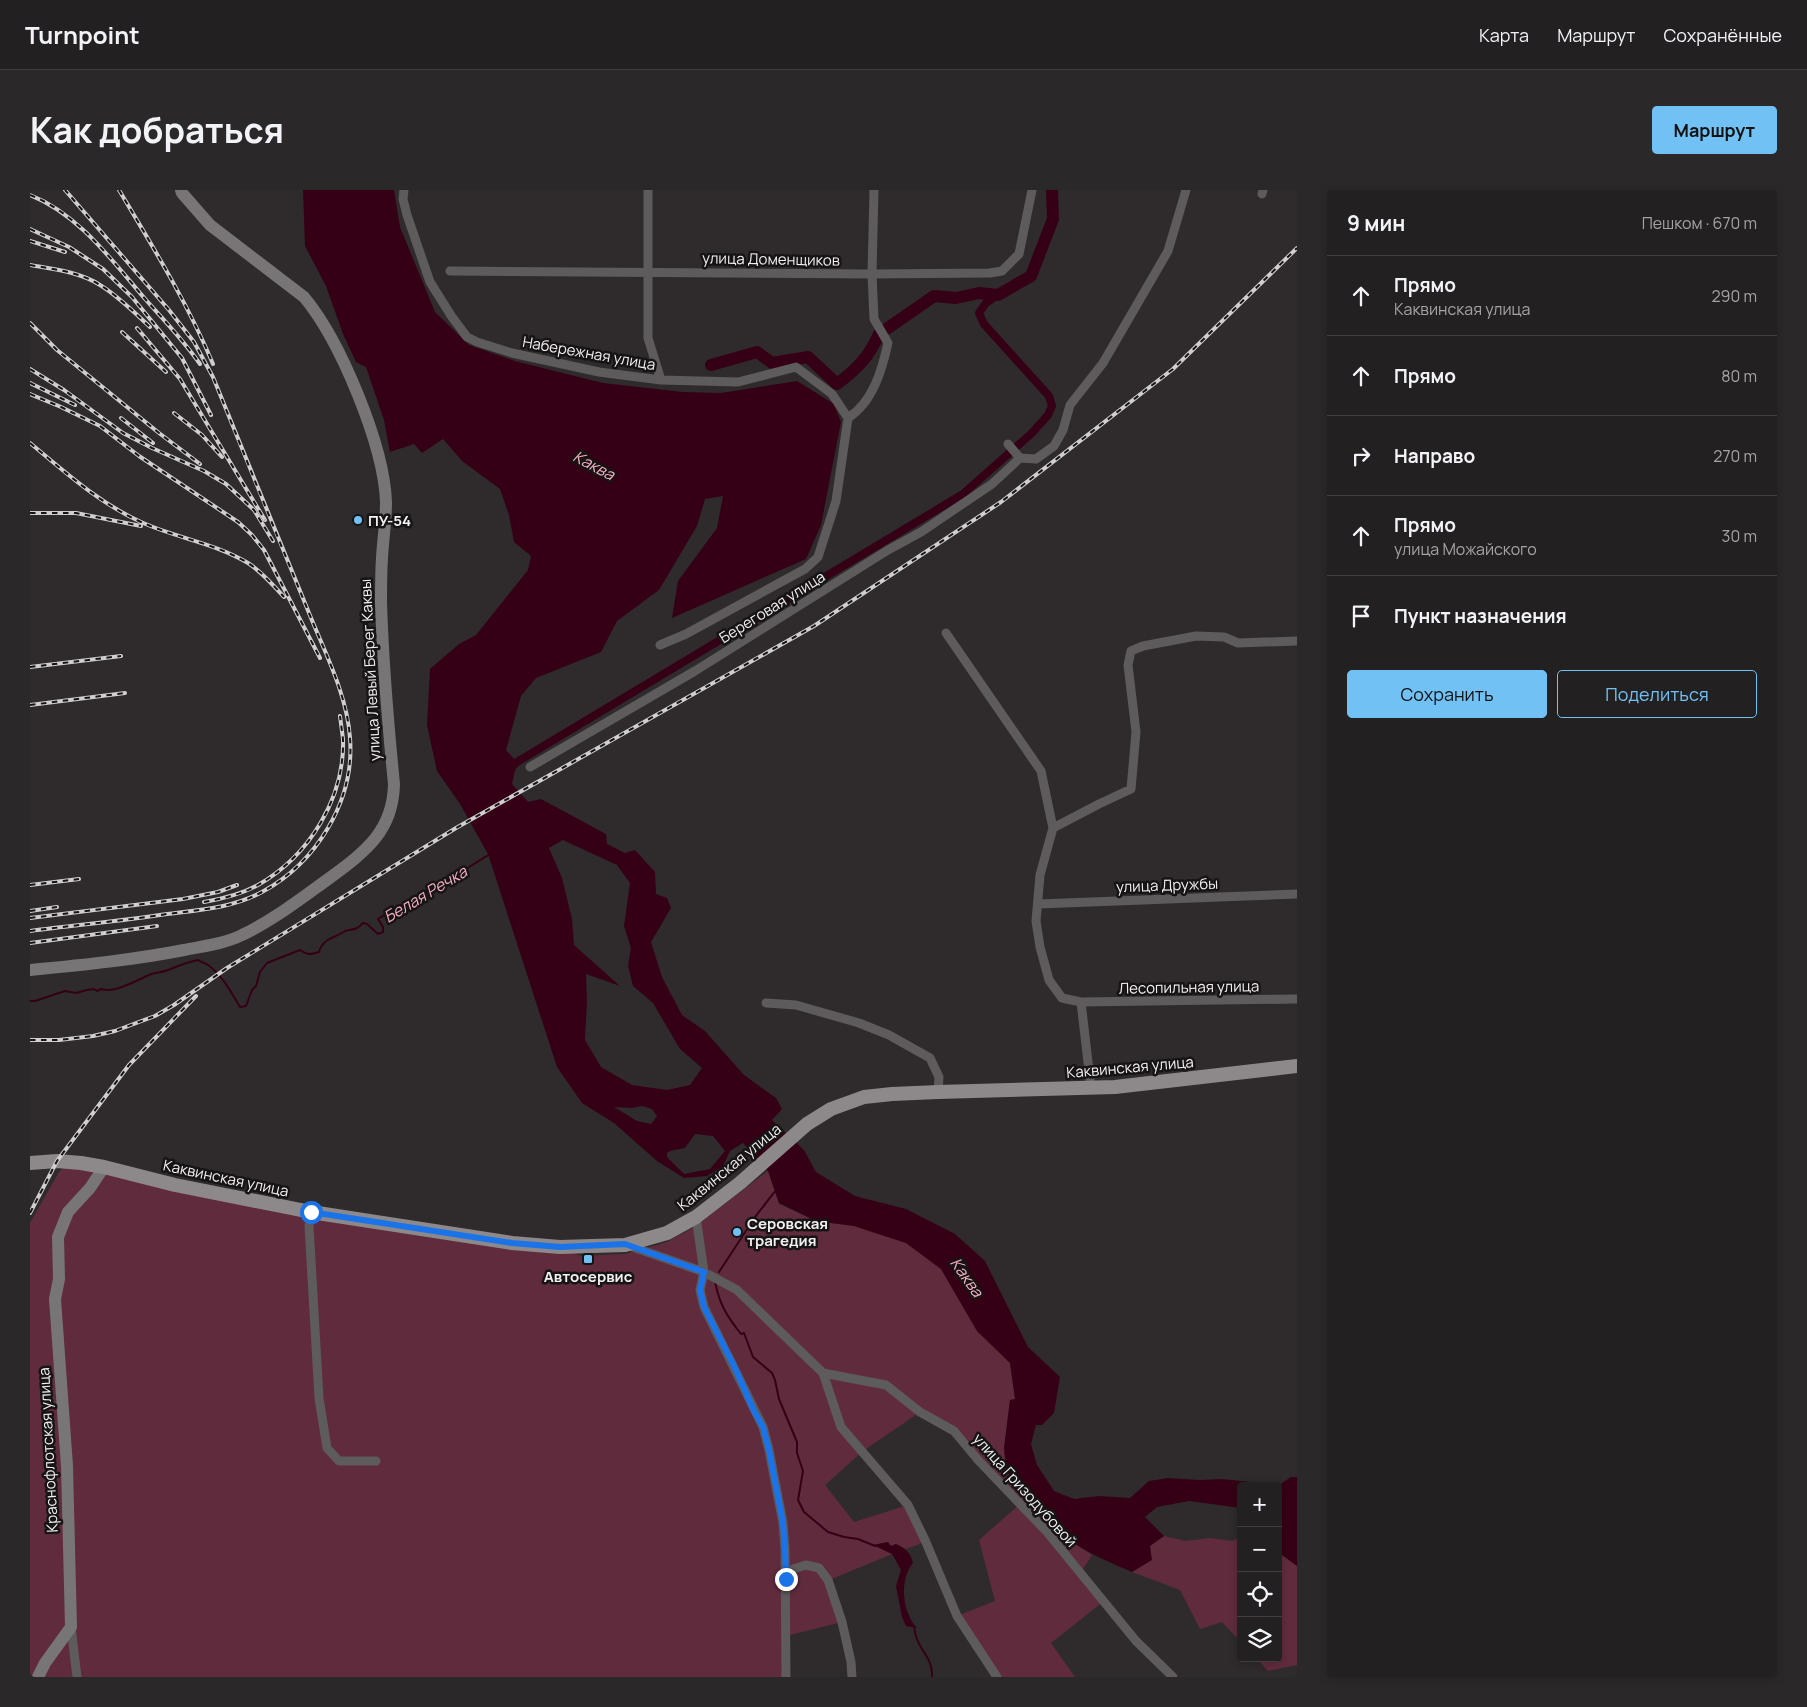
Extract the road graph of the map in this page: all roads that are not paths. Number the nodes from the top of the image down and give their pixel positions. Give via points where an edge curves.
1 (182, 190) edge
2 (404, 190) edge
3 (648, 190) edge
4 (874, 190) edge
5 (1032, 190) edge
6 (1186, 190) edge
7 (450, 271) dead end
8 (648, 271) junction
9 (872, 274) junction
10 (661, 380) junction
11 (848, 418) junction
12 (1008, 444) dead end
13 (1020, 458) junction
14 (946, 633) dead end
15 (1297, 640) edge
16 (660, 645) dead end
17 (530, 767) dead end
18 (1053, 828) junction
19 (1297, 894) edge
20 (1039, 904) junction
21 (30, 970) edge
22 (1297, 999) edge
23 (1081, 1002) junction
24 (766, 1003) dead end
25 (1297, 1066) edge
26 (1091, 1088) junction
27 (938, 1092) junction
28 (30, 1163) edge
29 (104, 1167) junction
30 (311, 1212) junction
31 (696, 1217) junction
32 (625, 1244) junction
33 (704, 1272) junction
34 (823, 1373) junction
35 (376, 1461) dead end
36 (786, 1579) junction
37 (71, 1627) junction
38 (38, 1677) edge
39 (78, 1677) edge
40 (786, 1677) edge
41 (852, 1677) edge
42 (997, 1677) edge
43 (1173, 1677) edge

1 - 21 main road, улица Левый Берег Каквы via 210,225 304,297 316,312 342,361 374,440 386,502 381,581 394,784 391,811 381,832 361,854 308,894 242,935 215,944 138,959
2 - 10 street, Набережная улица via 407,215 430,282 468,337 512,353 599,372
3 - 8 street
4 - 9 street
5 - 9 street, улица Доменщиков via 1020,254 1002,271
6 - 13 street via 1168,251 1103,363 1070,405 1063,430 1054,446 1036,459
7 - 8 street, улица Доменщиков
8 - 9 street, улица Доменщиков
8 - 10 street via 648,338
9 - 11 street via 874,319 888,343 882,369 870,394 858,411
10 - 11 street, Набережная улица via 738,382 796,367 832,394
11 - 16 street via 836,501 818,557 806,569
12 - 13 street
13 - 17 street, Береговая улица via 992,484 921,532 695,671
14 - 18 street via 1040,771
15 - 18 street via 1238,643 1224,637 1196,636 1132,651 1128,665 1136,732 1131,789
18 - 20 street via 1040,875
19 - 20 street, улица Дружбы
20 - 23 street via 1036,921 1049,980 1062,998
22 - 23 street, Лесопильная улица
23 - 26 street
24 - 27 street via 796,1005 890,1035 930,1058 939,1077
25 - 26 main road, Каквинская улица
26 - 27 main road, Каквинская улица
27 - 31 main road, Каквинская улица via 864,1097 831,1109 807,1124
28 - 29 main road, Каквинская улица via 57,1161
29 - 30 main road, Каквинская улица via 175,1185
29 - 37 main road, Краснофлотская улица via 68,1212 58,1237 59,1279 55,1299 67,1466
30 - 32 main road, Каквинская улица via 512,1243 567,1247
30 - 35 street via 309,1226 319,1398 327,1448 339,1461
31 - 32 main road, Каквинская улица via 667,1233
31 - 33 street
32 - 33 street
33 - 34 street via 737,1290
33 - 36 street via 700,1290 704,1307 763,1427 778,1494
34 - 42 street via 842,1427 908,1505 957,1616
34 - 43 street, улица Гризодубовой via 886,1385 920,1412 954,1431 1047,1532 1136,1641
36 - 40 street
36 - 41 street via 794,1569 806,1565 819,1568 828,1580 842,1622
37 - 38 main road
37 - 39 street

